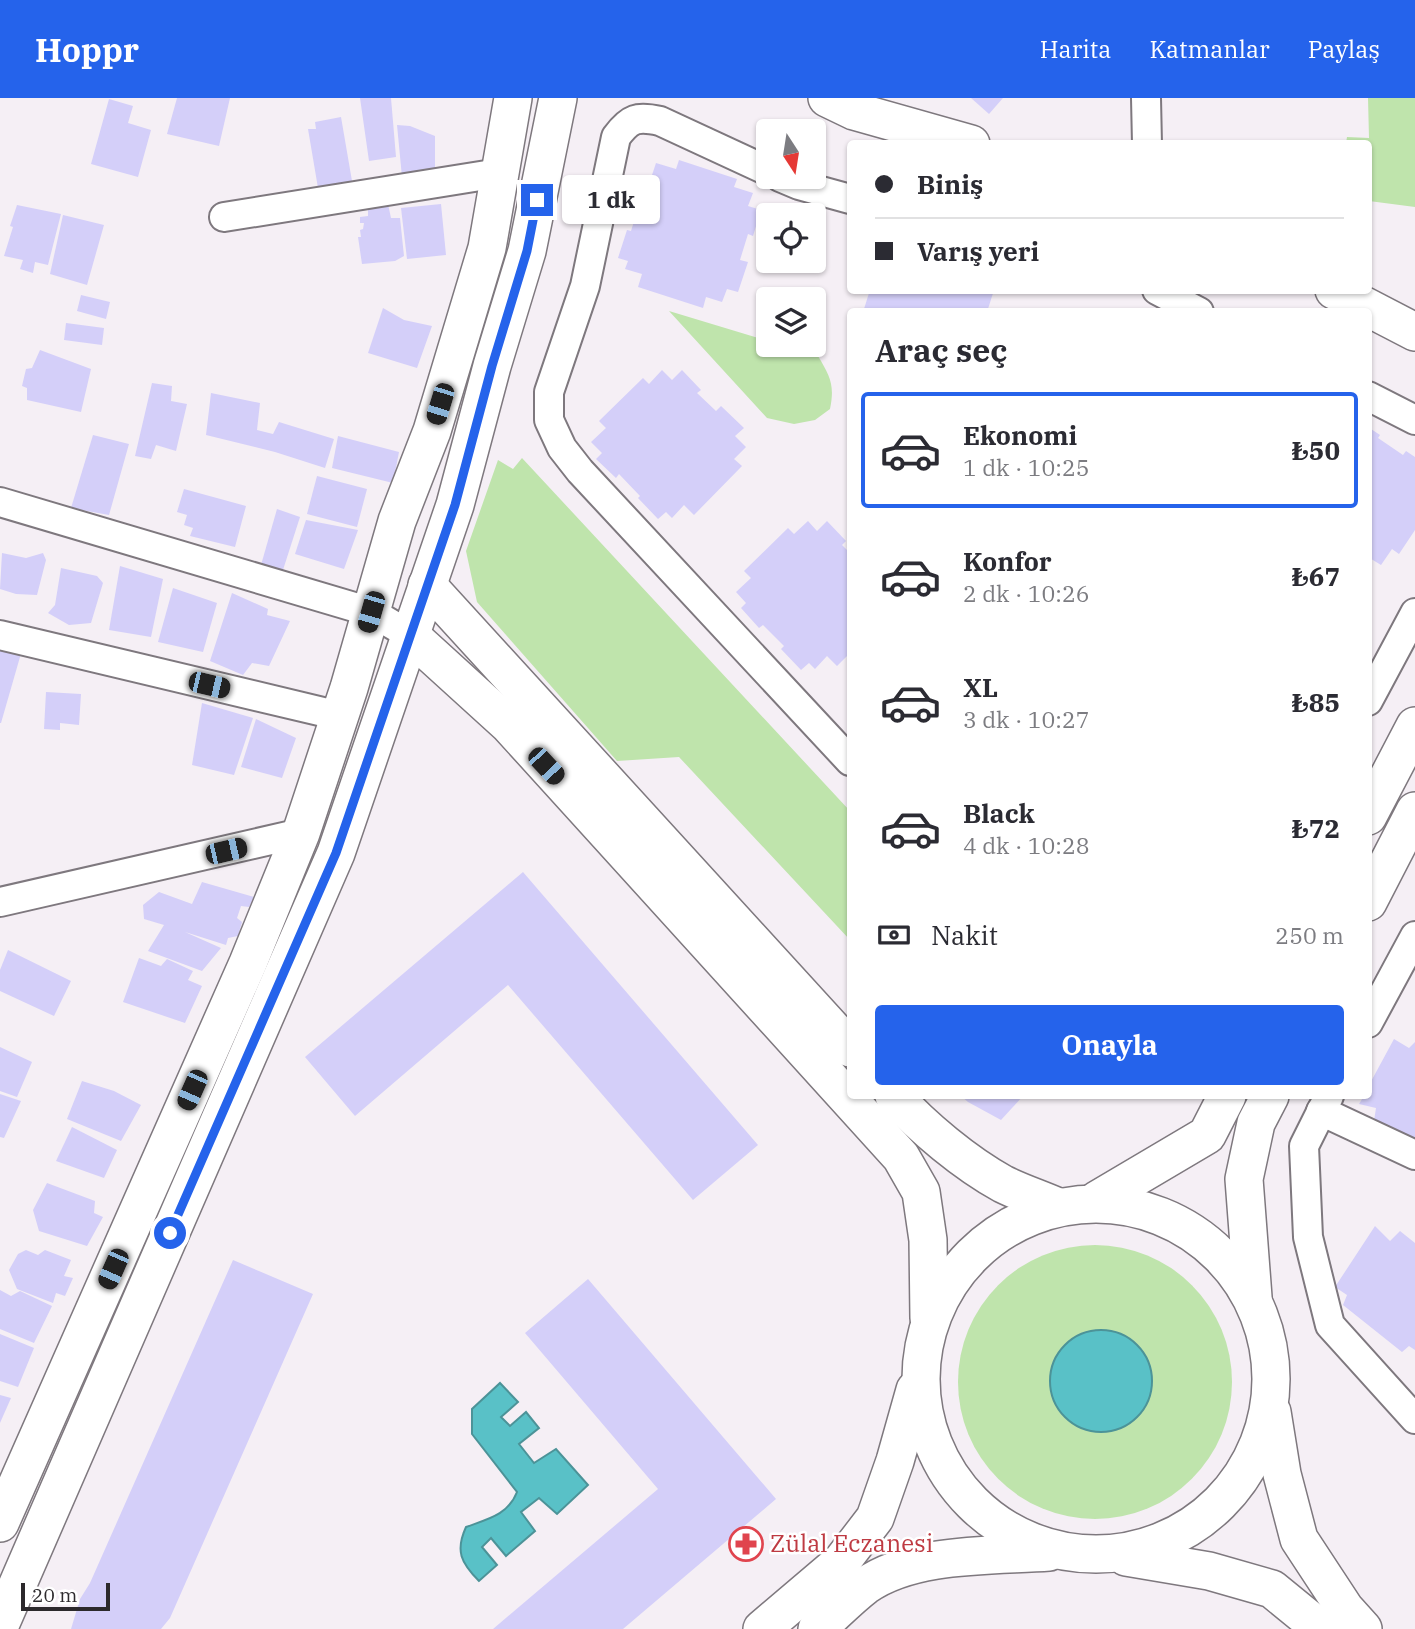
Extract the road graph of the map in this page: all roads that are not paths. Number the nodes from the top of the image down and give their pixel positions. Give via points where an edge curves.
1 (513, 98) edge
2 (558, 98) edge
3 (827, 98) edge
4 (1146, 98) edge
5 (957, 140) edge
6 (1147, 140) edge
7 (756, 165) edge
8 (499, 173) junction
9 (811, 189) edge
10 (847, 198) edge
11 (225, 217) dead end
12 (1165, 294) edge
13 (1342, 294) edge
14 (1191, 308) edge
15 (1369, 308) edge
16 (1372, 310) edge
17 (1415, 332) edge
18 (1372, 398) edge
19 (1415, 420) edge
20 (0, 502) edge
21 (427, 585) junction
22 (371, 612) junction
23 (1415, 613) edge
24 (0, 635) edge
25 (410, 635) junction
26 (1372, 694) edge
27 (340, 716) junction
28 (1415, 726) edge
29 (847, 758) edge
30 (1372, 808) edge
31 (1415, 811) edge
32 (302, 833) junction
33 (1372, 894) edge
34 (0, 902) edge
35 (1415, 936) edge
36 (1406, 974) edge
37 (1372, 1018) edge
38 (847, 1045) edge
39 (847, 1098) edge
40 (848, 1099) edge
41 (897, 1099) edge
42 (1225, 1099) edge
43 (1268, 1099) edge
44 (1325, 1103) edge
45 (1415, 1156) edge
46 (1097, 1200) junction
47 (1058, 1207) junction
48 (1253, 1297) junction
49 (929, 1321) junction
50 (919, 1378) junction
51 (1271, 1408) junction
52 (1415, 1419) edge
53 (0, 1524) edge
54 (1055, 1552) junction
55 (1115, 1555) junction
56 (0, 1625) edge
57 (762, 1629) edge
58 (817, 1629) edge
59 (1321, 1629) edge
60 (1363, 1629) edge

1 - 8 main road
2 - 21 main road via 527,251 455,505
3 - 5 main road via 854,111
4 - 6 street
7 - 29 street via 660,121 642,117 627,123 616,137 585,286 549,392 549,420 580,471
8 - 11 street
8 - 22 main road via 487,248
9 - 10 street
12 - 14 street
13 - 15 main road
16 - 17 main road
18 - 19 street
20 - 22 street
21 - 25 main road
21 - 38 main road
22 - 25 street
22 - 27 main road
23 - 26 street
24 - 27 street
25 - 39 main road via 509,726
25 - 56 main road via 336,853
27 - 32 main road
28 - 30 main road
31 - 33 main road
32 - 34 street
32 - 53 main road
35 - 36 street
36 - 37 street
40 - 49 main road via 901,1157 921,1192 928,1240
41 - 47 main road via 956,1151 1003,1183
42 - 46 main road via 1207,1135
43 - 48 main road via 1256,1123 1244,1179
44 - 45 street
44 - 52 street via 1304,1146 1308,1237 1330,1325
46 - 47 main road
46 - 48 main road via 1171,1220 1218,1252
47 - 49 main road via 994,1237 958,1269
48 - 51 main road via 1271,1351
49 - 50 main road
50 - 54 main road via 928,1437 956,1489 1001,1529
50 - 57 main road via 874,1518 842,1560
51 - 55 main road via 1252,1462 1218,1508 1170,1540
51 - 60 main road via 1282,1474 1300,1539
54 - 55 main road
54 - 58 main road via 925,1561 894,1570 867,1585
55 - 59 main road via 1209,1571 1272,1589

